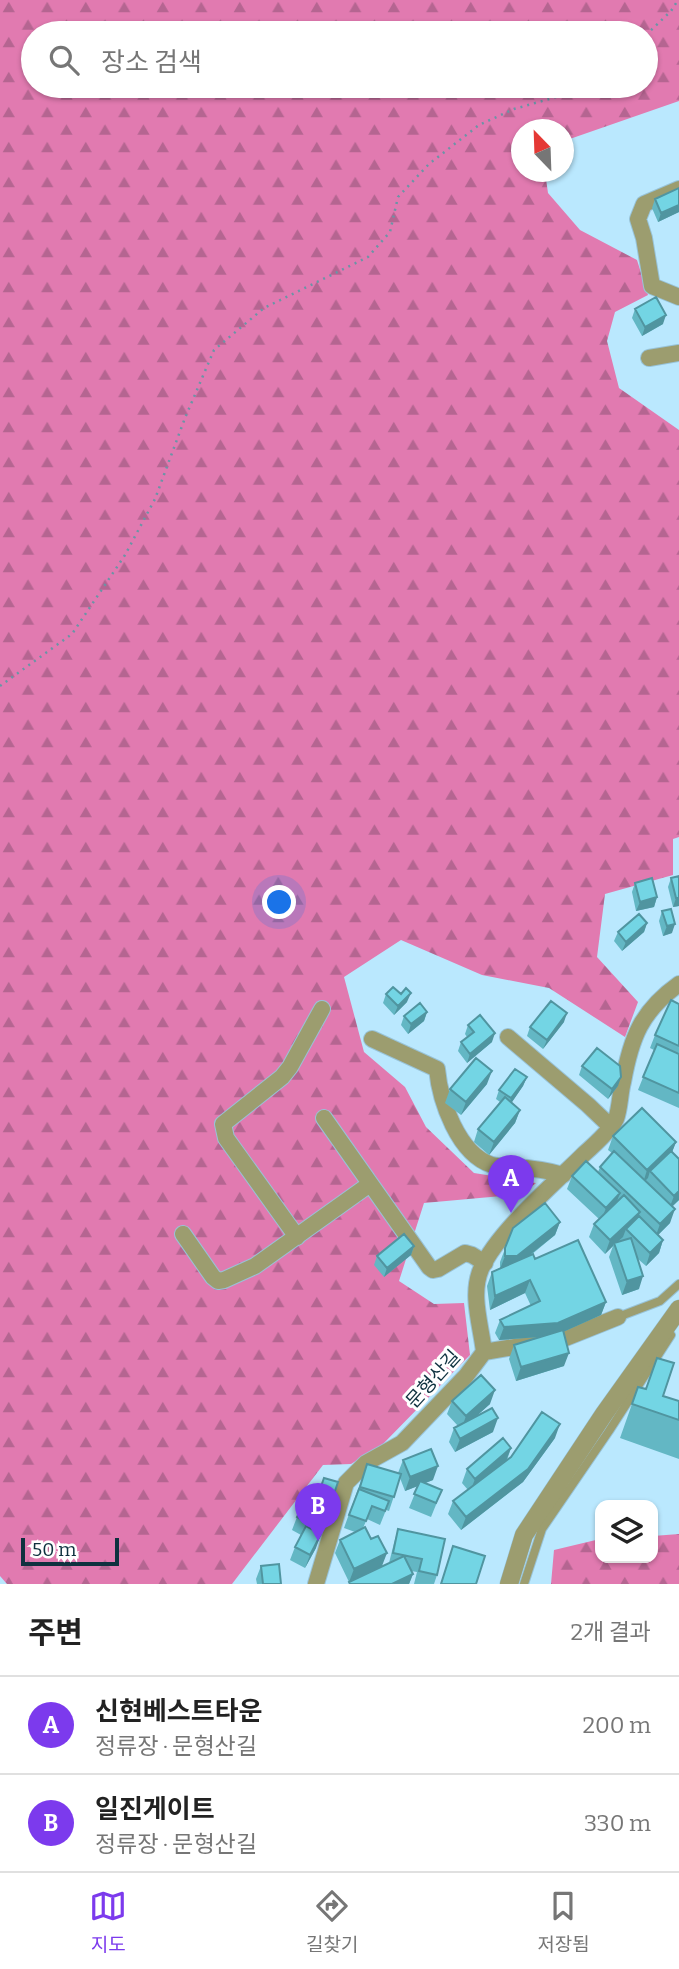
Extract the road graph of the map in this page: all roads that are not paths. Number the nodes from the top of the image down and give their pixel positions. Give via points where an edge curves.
1 (679, 189) edge
2 (679, 297) edge
3 (679, 353) edge
4 (649, 358) dead end
5 (679, 984) edge
6 (322, 1009) dead end
7 (508, 1037) dead end
8 (372, 1039) dead end
9 (324, 1118) dead end
10 (610, 1126) junction
11 (563, 1175) junction
12 (370, 1184) junction
13 (183, 1234) dead end
14 (297, 1237) junction
15 (485, 1264) junction
16 (679, 1284) edge
17 (679, 1309) edge
18 (618, 1317) joint
19 (679, 1323) edge
20 (484, 1352) junction
21 (316, 1584) edge
22 (509, 1584) edge
23 (524, 1584) edge

1 - 2 street via 644,204 638,219 652,286
3 - 4 street
5 - 10 street, 문형산길 via 660,998 640,1025
6 - 14 street via 282,1077 223,1124 226,1138
7 - 10 street
8 - 11 street via 437,1069 456,1133 478,1157 493,1166
9 - 12 street
10 - 11 street, 문형산길
11 - 15 street, 문형산길 via 520,1218
12 - 14 street
12 - 15 street via 433,1270 465,1253
13 - 14 street via 218,1280 255,1266
15 - 20 street, 문형산길 via 475,1292
16 - 18 lane via 660,1301
17 - 22 street via 524,1535
18 - 20 street via 563,1339
19 - 23 lane via 542,1529
20 - 21 street, 문형산길 via 402,1443 366,1463 346,1483

